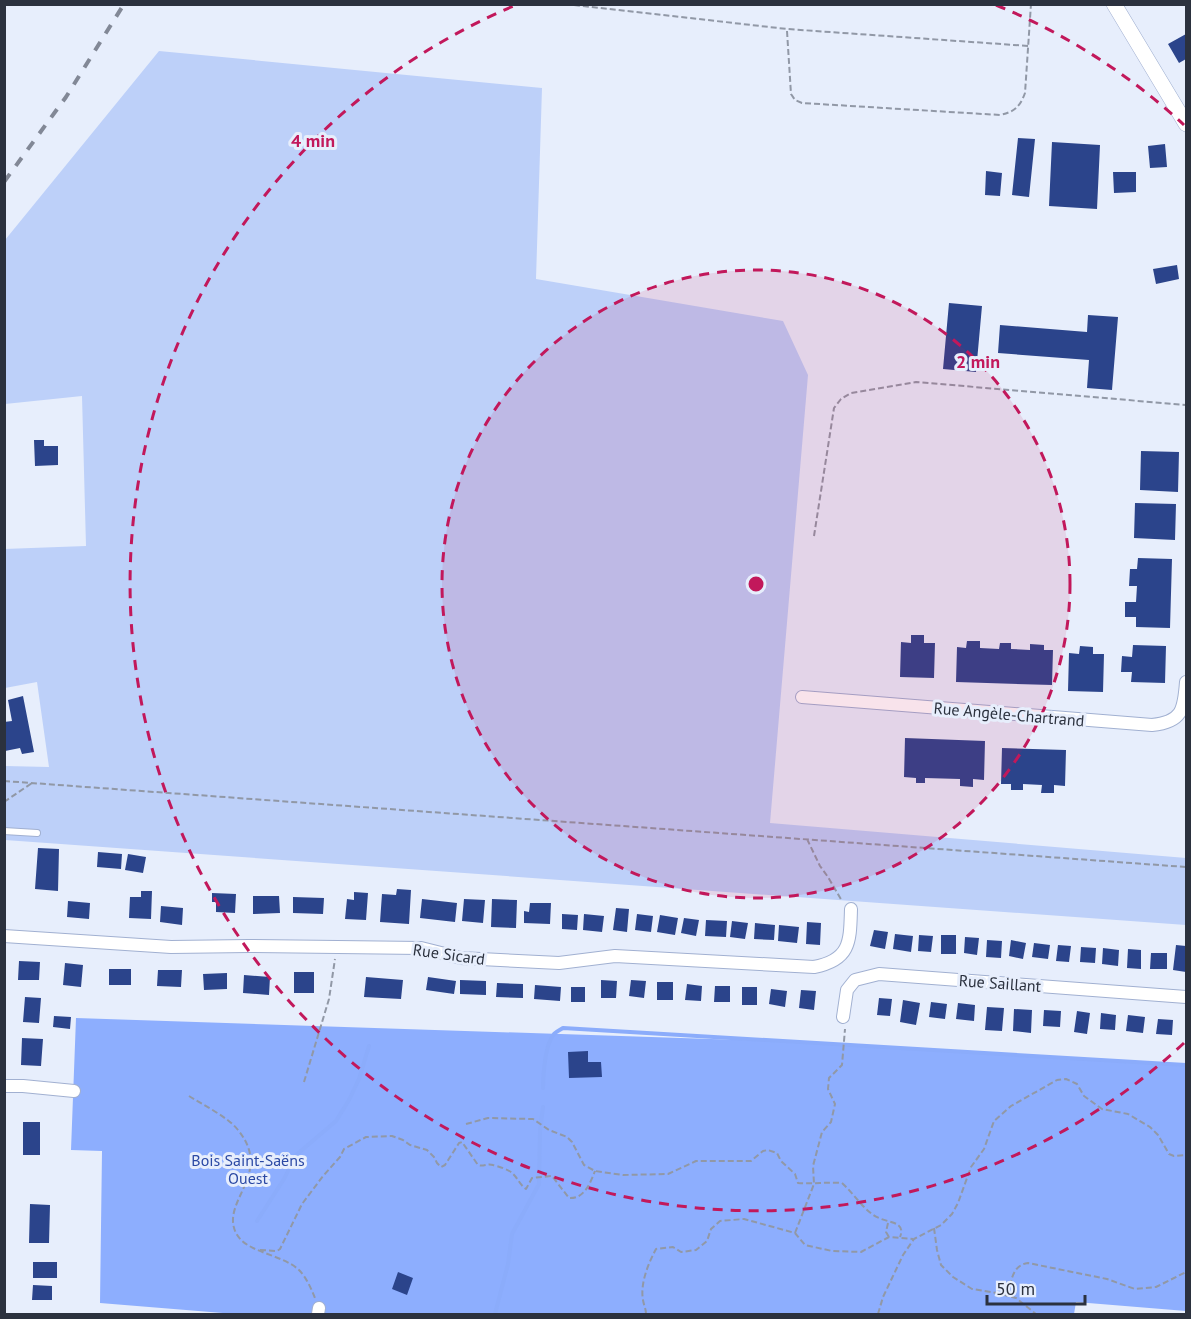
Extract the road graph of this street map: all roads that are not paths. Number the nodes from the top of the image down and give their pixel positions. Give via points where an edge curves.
1 (1114, 4) edge
2 (1186, 124) edge
3 (1186, 682) edge
4 (802, 697) dead end
5 (4, 831) edge
6 (37, 833) dead end
7 (851, 909) road end
8 (4, 936) edge
9 (1186, 997) edge
10 (843, 1017) road end
11 (4, 1086) edge
12 (74, 1091) dead end

1 - 2 street
3 - 4 street, Rue Angèle-Chartrand via 1182,711 1165,724 1152,725
5 - 6 lane
7 - 8 street, Rue Sicard via 850,936 843,954 830,964 814,967 615,956 559,963 462,958 421,948 171,947
9 - 10 street, Rue Saillant via 879,974 855,980 847,990
11 - 12 street

